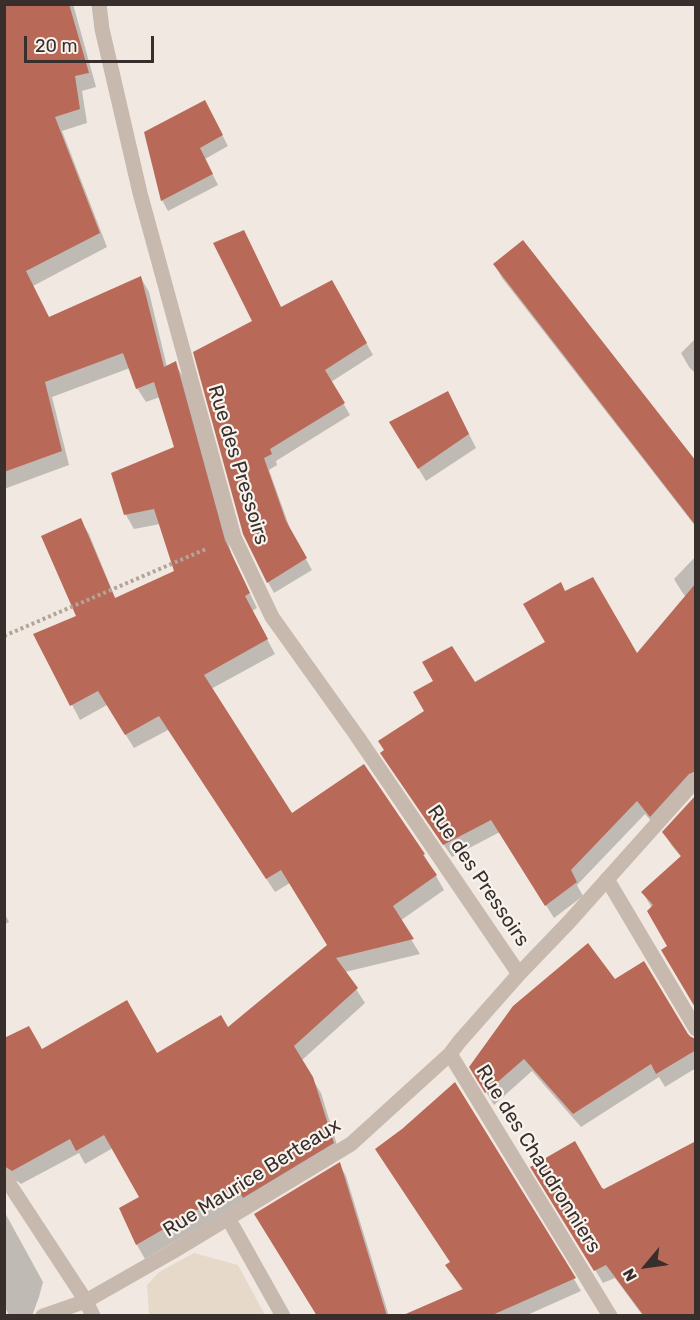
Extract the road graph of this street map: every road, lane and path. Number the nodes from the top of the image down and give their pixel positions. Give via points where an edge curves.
1 (99, 4) edge
2 (234, 537) junction
3 (4, 636) edge
4 (696, 780) edge
5 (607, 879) junction
6 (519, 974) junction
7 (696, 1029) edge
8 (450, 1054) junction
9 (4, 1176) edge
10 (228, 1218) junction
11 (86, 1301) junction
12 (43, 1316) edge
13 (93, 1316) edge
14 (283, 1316) edge
15 (610, 1316) edge

1 - 2 street, Rue des Pressoirs via 140,193
2 - 3 path
2 - 6 street, Rue des Pressoirs via 272,617
4 - 5 street, Rue Maurice Berteaux
5 - 6 street, Rue Maurice Berteaux
5 - 7 street
6 - 8 street, Rue Maurice Berteaux
8 - 10 street, Rue Maurice Berteaux via 351,1144
8 - 15 street, Rue des Chaudronniers
9 - 11 street
10 - 11 street, Rue Maurice Berteaux
10 - 14 street
11 - 12 street, Rue Maurice Berteaux
11 - 13 street

